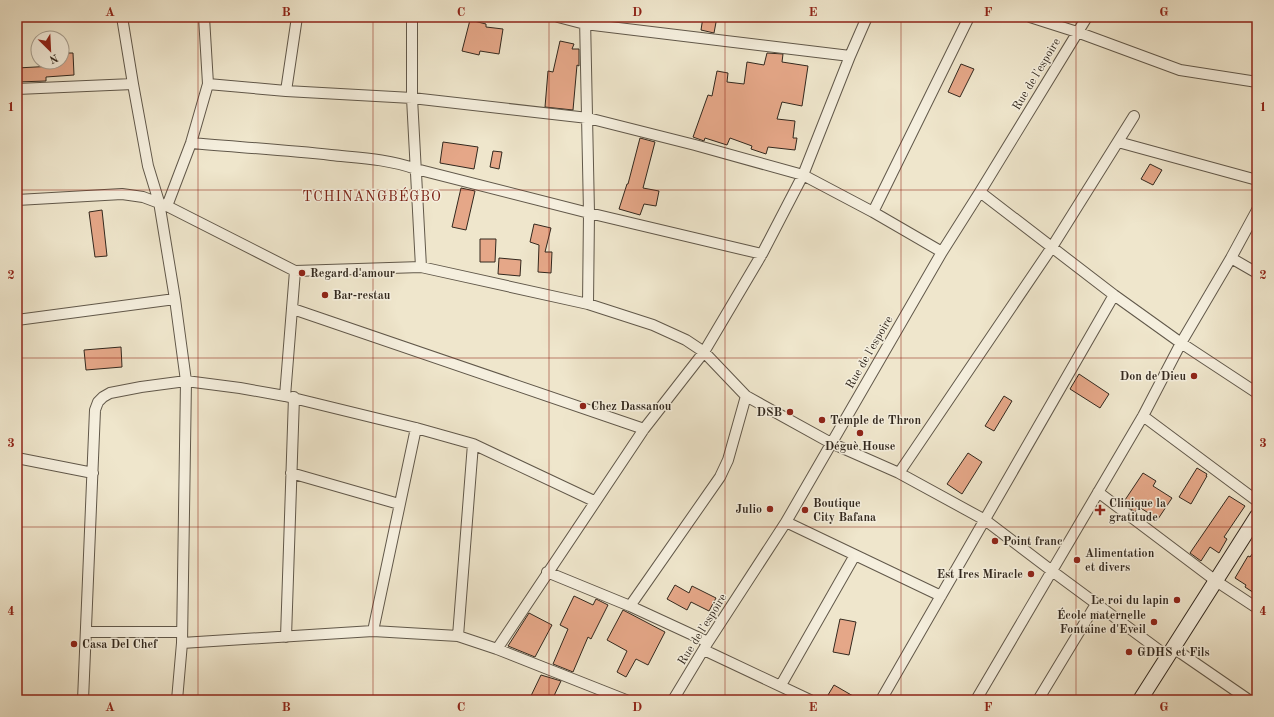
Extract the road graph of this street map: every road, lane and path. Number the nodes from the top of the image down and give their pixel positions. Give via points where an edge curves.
1 (122, 17) edge
2 (204, 17) edge
3 (297, 17) edge
4 (412, 17) edge
5 (558, 17) edge
6 (867, 17) edge
7 (970, 17) edge
8 (1030, 17) edge
9 (1087, 17) edge
10 (585, 20) edge
11 (1077, 32) junction
12 (850, 56) junction
13 (1257, 82) edge
14 (133, 84) junction
15 (208, 84) junction
16 (17, 89) edge
17 (286, 91) junction
18 (412, 98) junction
19 (1134, 116) dead end
20 (588, 118) junction
21 (1118, 142) junction
22 (190, 143) junction
23 (416, 168) junction
24 (803, 175) junction
25 (1257, 180) edge
26 (980, 192) junction
27 (17, 200) edge
28 (163, 204) junction
29 (1257, 210) edge
30 (873, 212) junction
31 (589, 213) junction
32 (1052, 247) junction
33 (942, 252) junction
34 (762, 254) junction
35 (1231, 258) junction
36 (421, 267) junction
37 (294, 270) junction
38 (1257, 274) edge
39 (1114, 295) junction
40 (174, 299) junction
41 (588, 304) junction
42 (293, 309) junction
43 (17, 320) edge
44 (1181, 343) junction
45 (704, 352) junction
46 (186, 381) junction
47 (1257, 393) edge
48 (746, 396) junction
49 (290, 397) junction
50 (1143, 416) junction
51 (416, 428) junction
52 (644, 429) junction
53 (831, 443) junction
54 (473, 444) junction
55 (17, 458) edge
56 (291, 473) junction
57 (899, 473) junction
58 (93, 474) junction
59 (1098, 492) junction
60 (1257, 501) edge
61 (594, 502) junction
62 (399, 504) junction
63 (1257, 516) edge
64 (985, 520) junction
65 (786, 522) junction
66 (855, 554) junction
67 (1052, 571) junction
68 (547, 572) junction
69 (1216, 581) junction
70 (941, 596) junction
71 (1096, 604) junction
72 (630, 606) junction
73 (1257, 608) edge
74 (373, 631) junction
75 (86, 632) junction
76 (181, 632) junction
77 (458, 636) junction
78 (286, 637) junction
79 (182, 643) junction
80 (706, 646) junction
81 (497, 649) junction
82 (1170, 652) junction
83 (781, 685) junction
84 (83, 700) edge
85 (177, 700) edge
86 (626, 700) edge
87 (673, 700) edge
88 (810, 700) edge
89 (880, 700) edge
90 (976, 700) edge
91 (1038, 700) edge
92 (1140, 700) edge
93 (1249, 700) edge

1 - 14 street
2 - 15 street
3 - 17 street
4 - 18 street
5 - 10 street
6 - 12 street
7 - 30 street
8 - 11 street
9 - 11 street, Rue de l'espoire
10 - 12 street
10 - 20 street
11 - 13 street via 1180,70
11 - 26 street, Rue de l'espoire
12 - 24 street
14 - 16 street
14 - 28 street via 148,166
15 - 17 street
15 - 22 street
17 - 18 street
18 - 20 street
18 - 23 street
19 - 21 street
20 - 24 street
20 - 31 street
21 - 25 street
21 - 32 street
22 - 23 street via 378,160
22 - 28 street
23 - 31 street
23 - 36 street
24 - 30 street
24 - 34 street
26 - 32 street
26 - 33 street, Rue de l'espoire
27 - 28 street via 122,194 143,197
28 - 37 street
28 - 40 street
29 - 35 street
30 - 33 street
31 - 34 street
31 - 41 street
32 - 39 street
32 - 57 street
33 - 53 street, Rue de l'espoire
34 - 45 street
35 - 38 street
35 - 44 street
36 - 37 street
36 - 41 street
37 - 42 street
39 - 44 street
39 - 64 street
40 - 43 street
40 - 46 street
41 - 45 street via 652,325 686,340
42 - 49 street
42 - 52 street
44 - 47 street
44 - 50 street
45 - 48 street
45 - 52 street
46 - 49 street
46 - 58 street via 110,393 98,402 95,410
46 - 76 street
48 - 53 street
48 - 72 street via 728,460 720,477
49 - 51 street
49 - 56 street
50 - 59 street
50 - 60 street
51 - 54 street
51 - 62 street
52 - 61 street
53 - 57 street
53 - 65 street, Rue de l'espoire
54 - 61 street
54 - 77 street
55 - 58 street
56 - 62 street
56 - 78 street
57 - 64 street
58 - 75 street
59 - 67 street
59 - 69 street
61 - 68 street
62 - 74 street
63 - 69 main road
64 - 67 street
64 - 70 street
65 - 66 street
65 - 80 street, Rue de l'espoire
66 - 70 street
66 - 83 street
67 - 71 street
67 - 90 street
68 - 72 street
68 - 81 street
69 - 73 street
69 - 82 main road
70 - 89 street
71 - 82 street
71 - 91 street
72 - 80 street
74 - 77 street
74 - 78 street
75 - 76 street
75 - 84 street
76 - 79 street
77 - 81 street
78 - 79 street
79 - 85 street
80 - 83 street
80 - 87 street, Rue de l'espoire
81 - 86 street
82 - 92 main road
82 - 93 street
83 - 88 street

